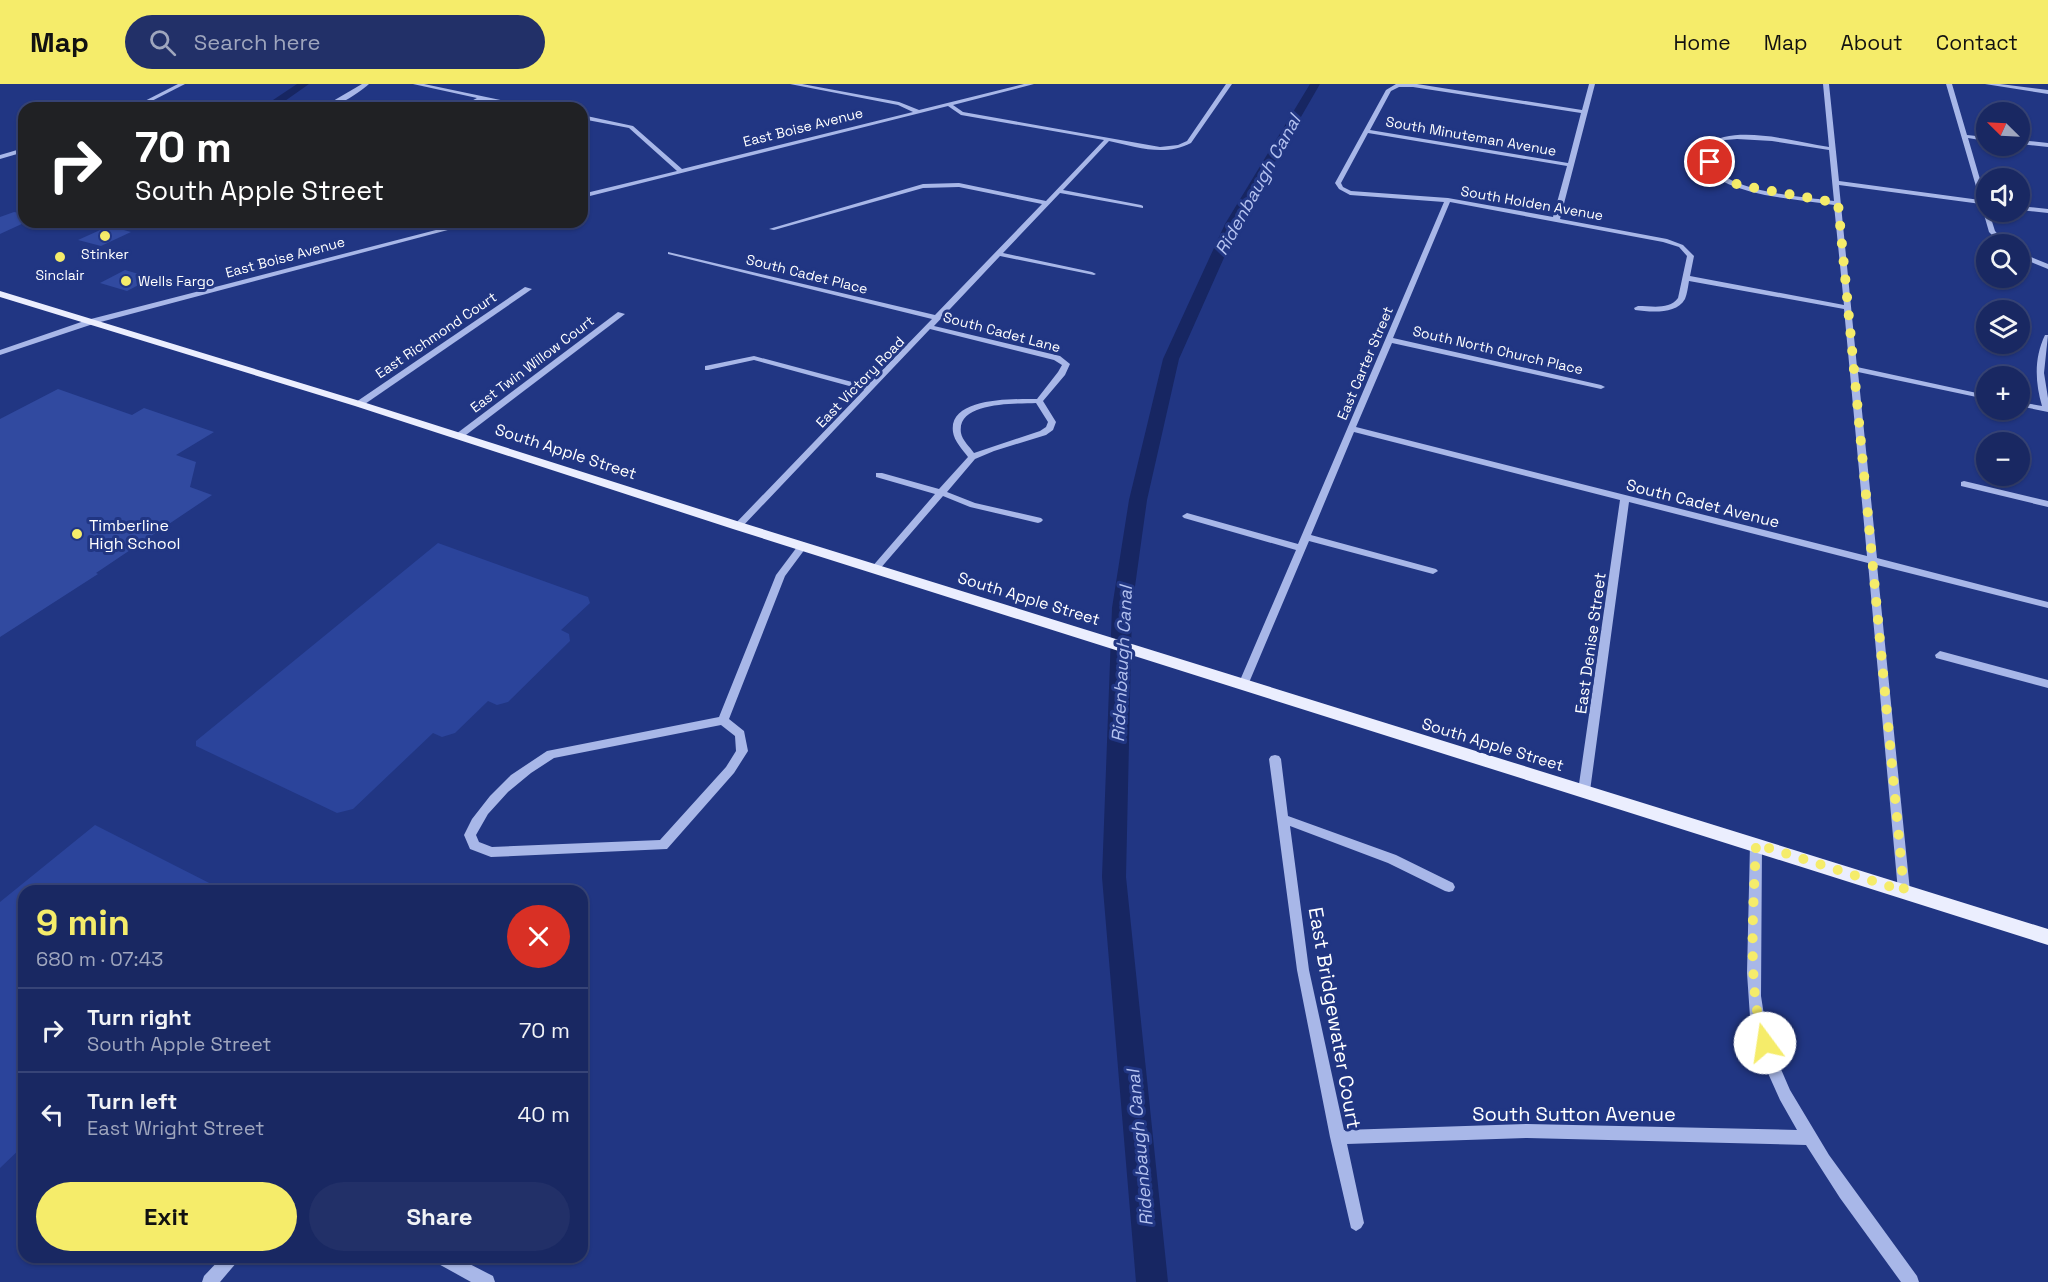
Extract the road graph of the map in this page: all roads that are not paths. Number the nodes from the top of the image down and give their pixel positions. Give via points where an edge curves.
1 (182, 84) edge
2 (366, 84) edge
3 (416, 84) edge
4 (793, 84) edge
5 (1031, 84) edge
6 (1229, 84) edge
7 (1592, 84) edge
8 (1826, 84) edge
9 (1949, 84) edge
10 (1988, 84) edge
11 (1398, 85) edge
12 (2048, 92) edge
13 (483, 97) junction
14 (146, 102) edge
15 (336, 102) edge
16 (473, 102) edge
17 (507, 102) edge
18 (948, 104) junction
19 (918, 112) junction
20 (1585, 112) junction
21 (588, 118) edge
22 (1367, 131) junction
23 (1964, 136) junction
24 (1976, 138) edge
25 (1108, 139) junction
26 (2030, 143) edge
27 (2048, 145) edge
28 (1832, 149) junction
29 (18, 152) edge
30 (0, 157) edge
31 (1570, 165) junction
32 (682, 171) junction
33 (1976, 174) edge
34 (1836, 183) junction
35 (1059, 191) junction
36 (588, 194) edge
37 (1448, 200) junction
38 (1976, 202) edge
39 (1048, 203) junction
40 (1838, 203) junction
41 (1141, 207) dead end
42 (2030, 209) edge
43 (2048, 211) edge
44 (1556, 220) junction
45 (438, 228) edge
46 (772, 229) dead end
47 (669, 253) dead end
48 (999, 254) junction
49 (2030, 263) edge
50 (2048, 267) edge
51 (1092, 274) dead end
52 (1687, 278) junction
53 (528, 289) dead end
54 (0, 294) edge
55 (1638, 308) dead end
56 (1848, 308) junction
57 (621, 314) dead end
58 (938, 318) junction
59 (90, 322) junction
60 (930, 327) junction
61 (2048, 337) edge
62 (1390, 340) junction
63 (0, 353) edge
64 (708, 368) dead end
65 (1854, 369) junction
66 (1601, 387) dead end
67 (870, 389) junction
68 (1976, 395) edge
69 (1039, 401) junction
70 (359, 404) junction
71 (2030, 406) edge
72 (2047, 410) edge
73 (1352, 429) junction
74 (459, 436) junction
75 (972, 457) junction
76 (879, 475) dead end
77 (1964, 484) dead end
78 (942, 493) junction
79 (1625, 499) junction
80 (2048, 504) edge
81 (1187, 516) dead end
82 (1038, 520) dead end
83 (738, 526) junction
84 (1306, 537) junction
85 (803, 545) junction
86 (1301, 548) junction
87 (1872, 562) junction
88 (876, 568) junction
89 (1433, 572) dead end
90 (2048, 605) edge
91 (1940, 656) dead end
92 (2048, 684) edge
93 (1244, 685) junction
94 (723, 720) junction
95 (1275, 759) dead end
96 (1584, 791) junction
97 (1283, 819) junction
98 (1756, 844) junction
99 (1449, 888) dead end
100 (1904, 891) junction
101 (2048, 937) edge
102 (1337, 1137) junction
103 (1810, 1138) junction
104 (1356, 1223) dead end
105 (227, 1263) edge
106 (451, 1263) edge
107 (210, 1282) edge
108 (487, 1282) edge
109 (1911, 1282) edge

1 - 14 street
2 - 15 street
3 - 13 street
4 - 19 street via 899,104
5 - 18 street, East Boise Avenue
6 - 25 street via 1184,146 1158,148
7 - 20 street
8 - 28 street
9 - 23 street
10 - 12 street
11 - 20 street
11 - 22 street via 1389,90
13 - 16 street
13 - 17 street
18 - 19 street, East Boise Avenue
18 - 25 street via 961,112
19 - 32 street, East Boise Avenue
20 - 31 street
21 - 32 street via 631,127
22 - 31 street, South Minuteman Avenue
22 - 37 street, South Holden Avenue via 1338,183 1341,188 1369,196
23 - 24 street
23 - 33 street
25 - 35 street, East Victory Road
26 - 27 street
28 - 34 street
28 - 40 street via 1751,137 1715,142 1709,155 1720,177 1739,185
29 - 30 street
31 - 44 street
32 - 36 street, East Boise Avenue
34 - 38 street
34 - 40 street
35 - 39 street, East Victory Road
35 - 41 street
37 - 44 street, South Holden Avenue
37 - 62 street, East Carter Street
39 - 46 street via 958,185 923,186
39 - 48 street, East Victory Road
40 - 56 street
42 - 43 street
44 - 52 street, South Holden Avenue via 1681,246 1690,256
45 - 59 street, East Boise Avenue
47 - 58 street, South Cadet Place
48 - 51 street
48 - 58 street, East Victory Road
49 - 50 street
52 - 55 street, South Holden Avenue via 1677,305
52 - 56 street
53 - 70 street, East Richmond Court
54 - 59 main road, South Apple Street
56 - 65 street
57 - 74 street, East Twin Willow Court
58 - 60 street, East Victory Road
59 - 63 street, East Boise Avenue
59 - 70 main road, South Apple Street
60 - 67 street, East Victory Road
60 - 69 street, South Cadet Lane via 1057,358 1066,364
61 - 72 street via 2039,379
62 - 66 street, South North Church Place
62 - 73 street, East Carter Street
64 - 67 street via 754,358
65 - 68 street
65 - 87 street
67 - 83 street, East Victory Road
69 - 75 street via 1052,422 1050,428
69 - 75 street via 978,405 962,415 957,434
70 - 74 main road, South Apple Street
71 - 72 street
73 - 79 street, South Cadet Avenue
73 - 84 street, East Carter Street
74 - 83 main road, South Apple Street
75 - 78 street
76 - 78 street
77 - 80 street
78 - 82 street via 973,505
78 - 88 street
79 - 87 street, South Cadet Avenue
79 - 96 street, East Denise Street
81 - 86 street
83 - 85 main road, South Apple Street
84 - 86 street, East Carter Street
84 - 89 street
85 - 88 main road, South Apple Street
85 - 94 street via 781,576
86 - 93 street, East Carter Street
87 - 90 street, South Cadet Avenue
87 - 100 street
88 - 93 main road, South Apple Street
91 - 92 street
93 - 96 main road, South Apple Street
94 - 94 street via 550,754 529,767 476,821 470,834 474,845 491,852 663,845 730,770 742,751 740,734
95 - 97 street, East Bridgewater Court
96 - 98 main road, South Apple Street
97 - 99 street via 1392,859
97 - 102 street, East Bridgewater Court via 1303,970
98 - 100 main road, South Apple Street
98 - 103 street via 1754,976 1759,1026 1777,1076
100 - 101 main road, South Apple Street
102 - 103 street, South Sutton Avenue via 1527,1131
102 - 104 street, East Bridgewater Court
103 - 109 street
105 - 107 street
106 - 108 street

